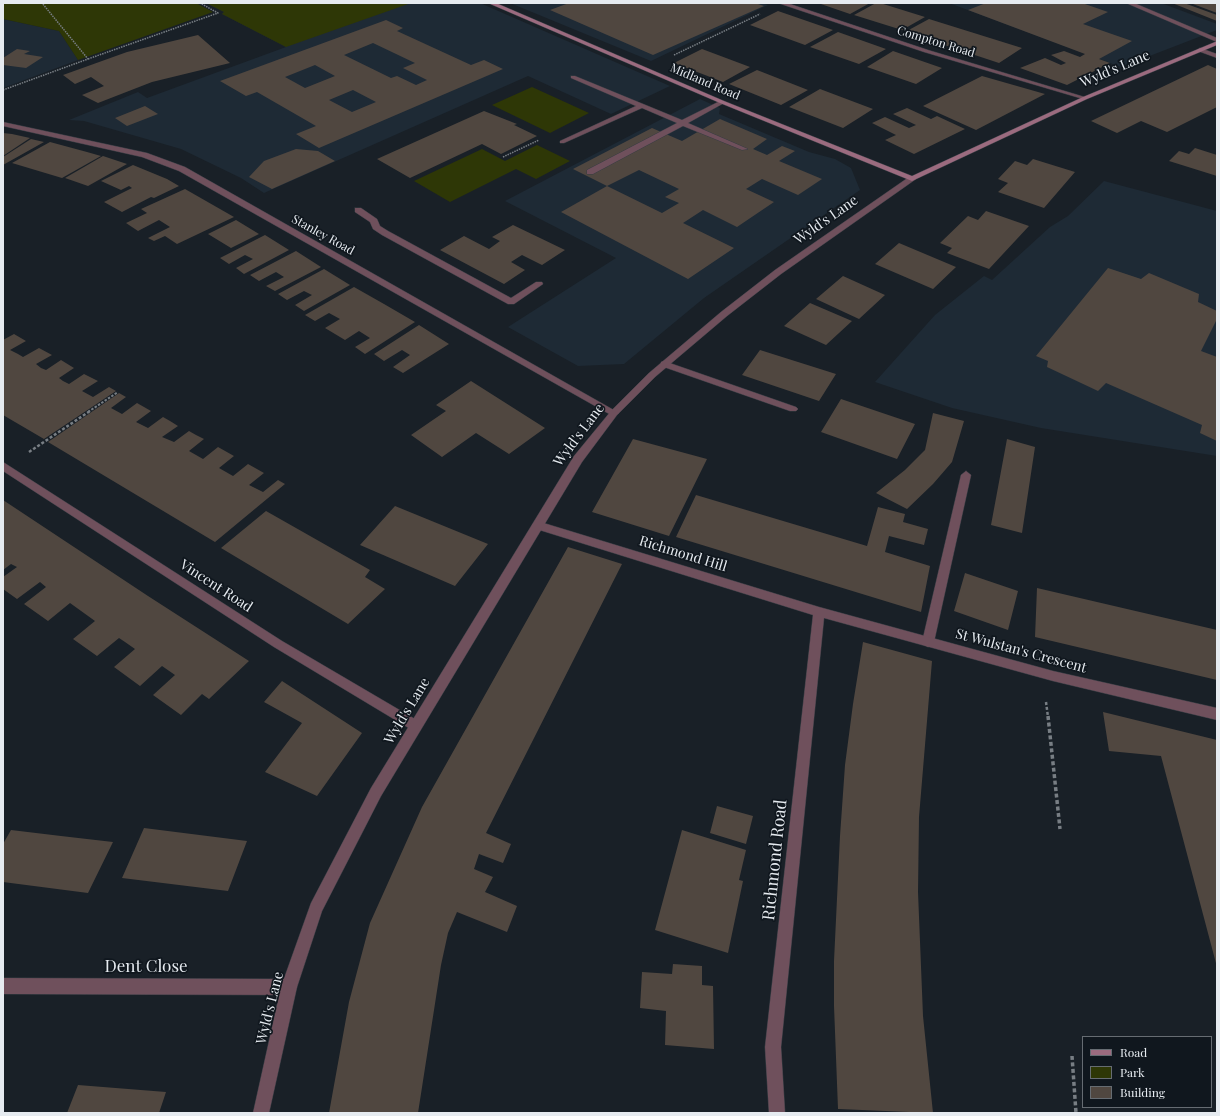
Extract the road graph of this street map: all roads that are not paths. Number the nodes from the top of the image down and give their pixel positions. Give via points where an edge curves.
1 (491, 3) edge
2 (781, 3) edge
3 (1129, 3) edge
4 (1217, 41) edge
5 (1200, 50) junction
6 (1217, 56) edge
7 (573, 77) dead end
8 (1086, 98) junction
9 (722, 102) junction
10 (642, 106) junction
11 (682, 123) junction
12 (3, 124) edge
13 (562, 142) road end
14 (744, 149) dead end
15 (590, 172) dead end
16 (912, 179) junction
17 (358, 210) dead end
18 (539, 284) dead end
19 (664, 364) junction
20 (793, 409) dead end
21 (614, 413) junction
22 (4, 467) edge
23 (966, 475) dead end
24 (537, 525) junction
25 (819, 612) junction
26 (928, 642) junction
27 (1217, 714) edge
28 (416, 726) junction
29 (3, 986) edge
30 (289, 986) junction
31 (261, 1113) edge
32 (777, 1113) edge

1 - 9 main road, Midland Road
2 - 8 street, Compton Road via 926,51
3 - 4 street
4 - 5 main road, Wyld's Lane
5 - 6 street
5 - 8 main road, Wyld's Lane
7 - 10 street
8 - 16 main road, Wyld's Lane
9 - 11 street
9 - 16 main road, Midland Road
10 - 11 street
10 - 13 street
11 - 14 street
11 - 15 street
12 - 21 street, Stanley Road via 144,155 182,169
16 - 19 street, Wyld's Lane via 778,272
17 - 18 street via 374,221 376,227 385,233 511,302
19 - 20 street
19 - 21 street, Wyld's Lane
21 - 24 street, Wyld's Lane via 578,459
22 - 28 street, Vincent Road via 278,644
23 - 26 street
24 - 25 street, Richmond Hill
24 - 28 street, Wyld's Lane
25 - 26 street, St Wulstan's Crescent
25 - 32 street, Richmond Road via 773,1048
26 - 27 street, St Wulstan's Crescent via 1043,673
28 - 30 street, Wyld's Lane via 376,792 316,908
29 - 30 street, Dent Close
30 - 31 street, Wyld's Lane

